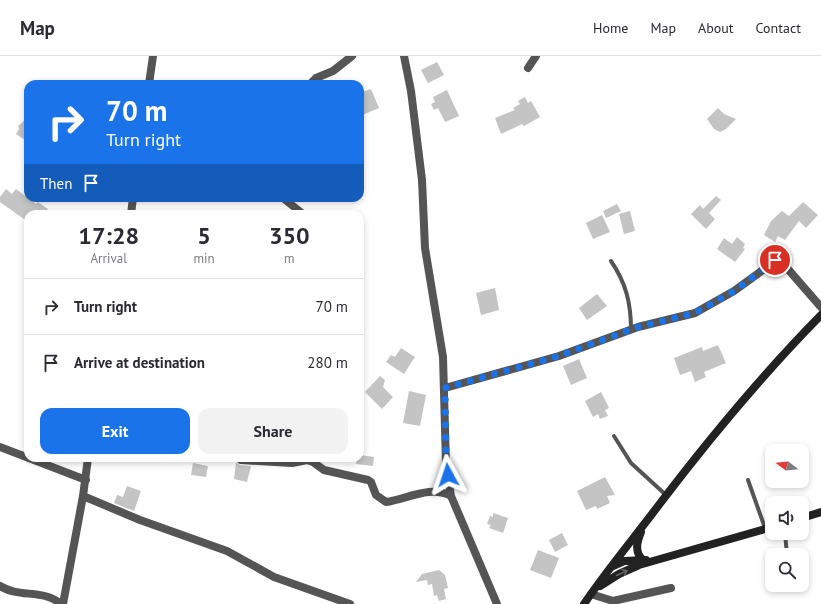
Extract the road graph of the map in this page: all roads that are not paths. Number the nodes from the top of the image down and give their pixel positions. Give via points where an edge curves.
1 (153, 56) edge
2 (352, 56) edge
3 (404, 56) edge
4 (536, 56) edge
5 (528, 68) dead end
6 (150, 80) edge
7 (314, 80) edge
8 (288, 202) edge
9 (298, 210) edge
10 (611, 261) dead end
11 (821, 307) edge
12 (821, 315) edge
13 (630, 330) junction
14 (445, 388) junction
15 (614, 436) dead end
16 (0, 447) edge
17 (24, 456) edge
18 (39, 462) edge
19 (88, 462) edge
20 (275, 462) edge
21 (297, 462) edge
22 (314, 462) edge
23 (86, 480) junction
24 (748, 480) dead end
25 (666, 495) junction
26 (83, 496) junction
27 (451, 496) junction
28 (821, 512) edge
29 (809, 516) edge
30 (765, 519) edge
31 (643, 525) junction
32 (765, 529) edge
33 (643, 560) junction
34 (657, 560) junction
35 (612, 566) junction
36 (0, 586) edge
37 (671, 588) dead end
38 (591, 594) junction
39 (62, 604) edge
40 (350, 604) edge
41 (498, 604) edge
42 (584, 604) edge

1 - 6 street
2 - 7 street via 333,71
3 - 14 street via 411,90 422,180 425,248 443,357
4 - 5 street
8 - 9 street
10 - 13 lane via 628,294
11 - 13 street via 778,259 734,291 695,313
12 - 25 main road via 764,376
13 - 14 street via 559,356
14 - 27 street via 446,464
15 - 25 lane via 631,463
16 - 17 street
18 - 23 street
19 - 23 street
20 - 21 street
22 - 27 street via 324,470 368,480 376,495 386,502 436,492
23 - 26 street
24 - 30 lane
25 - 31 main road
26 - 39 street
26 - 40 street via 140,520 227,551 280,579
27 - 41 street
28 - 29 main road
31 - 33 main road via 636,549 638,556
31 - 35 main road
32 - 34 main road
33 - 34 main road
33 - 35 main road
38 -> 34 main road via 619,574
35 - 38 main road
36 - 39 street via 49,596
37 - 38 street via 612,601
38 - 42 main road

